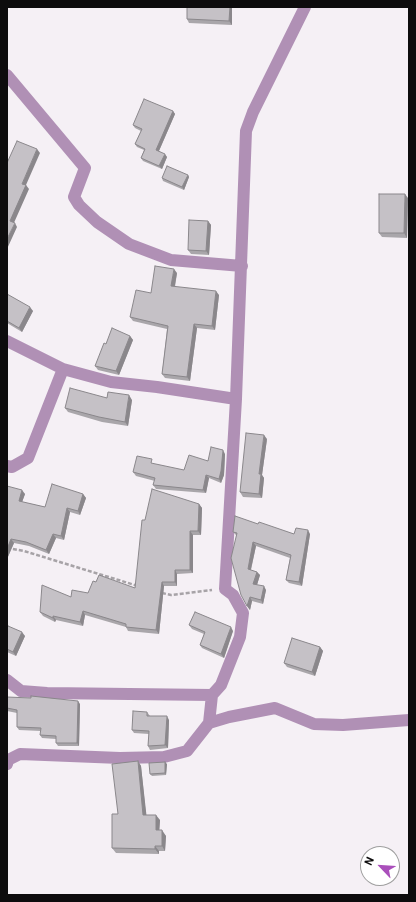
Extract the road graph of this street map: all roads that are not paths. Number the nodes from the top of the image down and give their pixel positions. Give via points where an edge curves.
1 (305, 7) edge
2 (7, 75) edge
3 (242, 266) junction
4 (7, 341) edge
5 (63, 369) junction
6 (236, 399) junction
7 (7, 466) edge
8 (7, 680) edge
9 (212, 695) junction
10 (409, 720) edge
11 (209, 723) junction
12 (7, 764) edge

1 - 3 street via 246,131
2 - 3 street via 85,168 74,197 98,222 129,244 171,260
3 - 6 street
4 - 5 street
5 - 6 street via 111,382
5 - 7 street via 28,458 12,467
6 - 9 street via 225,588 233,595 243,613 240,637 221,685
8 - 9 street via 21,690 46,693
9 - 11 street
10 - 11 street via 343,725 314,724 275,708
11 - 12 street via 187,751 164,757 20,754 8,760

